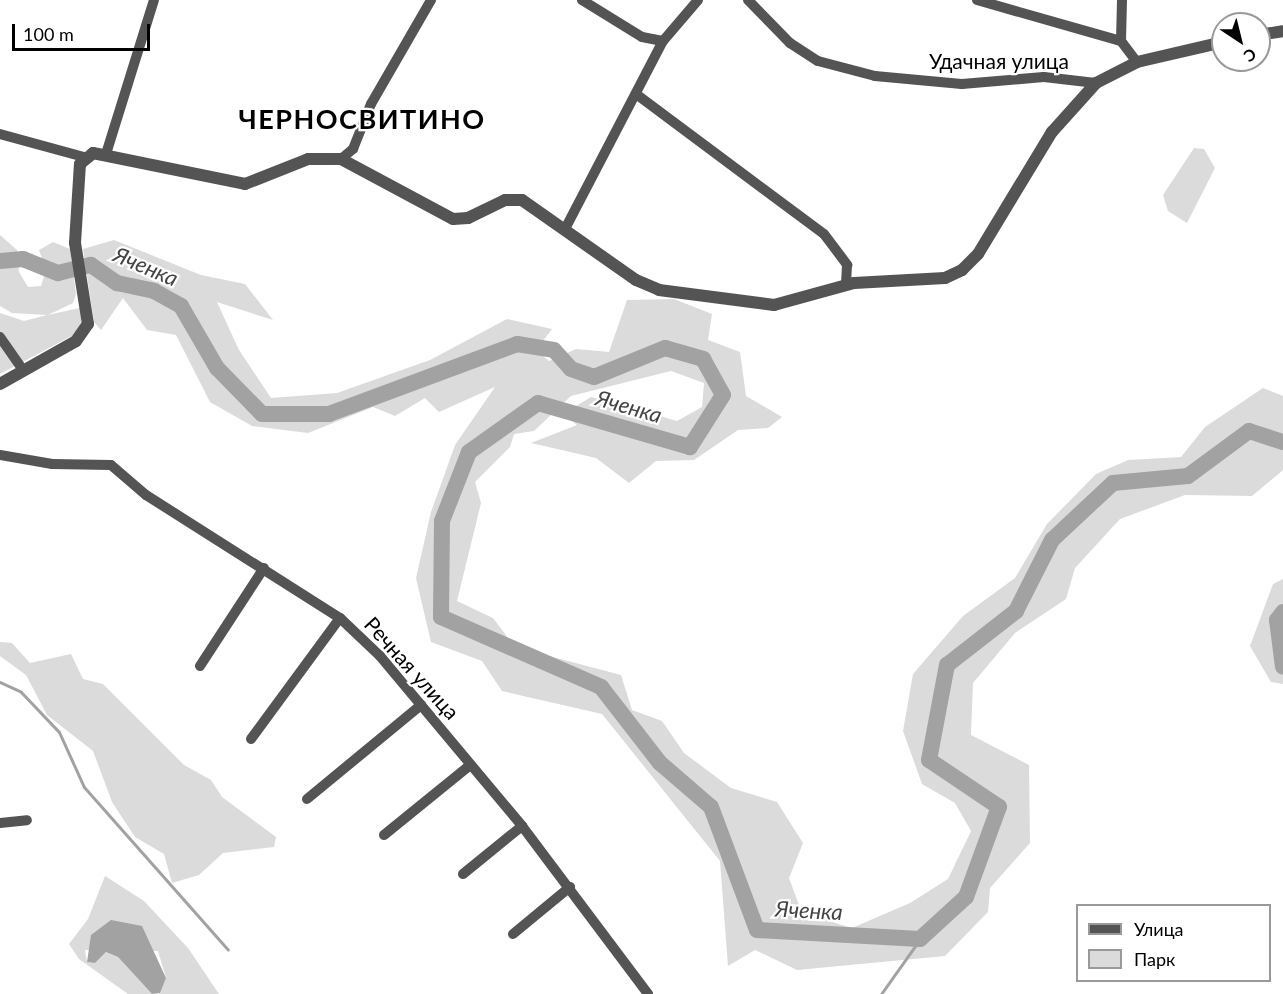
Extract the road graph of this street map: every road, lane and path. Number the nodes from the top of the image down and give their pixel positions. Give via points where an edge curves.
1 (154, 0) edge
2 (431, 0) edge
3 (582, 0) edge
4 (698, 0) edge
5 (748, 0) edge
6 (977, 0) edge
7 (1122, 0) edge
8 (1014, 6) edge
9 (663, 41) junction
10 (1121, 41) junction
11 (1211, 45) edge
12 (1137, 62) junction
13 (1096, 82) junction
14 (636, 94) junction
15 (0, 134) edge
16 (106, 154) junction
17 (84, 158) junction
18 (341, 159) junction
19 (565, 229) junction
20 (846, 285) junction
21 (0, 337) edge
22 (23, 370) junction
23 (0, 384) edge
24 (0, 454) edge
25 (264, 568) junction
26 (340, 618) junction
27 (200, 666) dead end
28 (421, 705) junction
29 (251, 739) dead end
30 (470, 765) junction
31 (307, 799) dead end
32 (27, 820) dead end
33 (0, 824) edge
34 (522, 826) junction
35 (384, 836) dead end
36 (463, 874) dead end
37 (570, 887) junction
38 (513, 934) dead end
39 (648, 994) edge

1 - 16 street
2 - 18 street via 371,104 353,149
3 - 9 street via 642,37
4 - 9 street
5 - 13 street, Удачная улица via 790,43 818,61 876,76 962,84 1044,77
6 - 8 street, Удачная улица
7 - 10 street
8 - 10 street, Удачная улица
9 - 14 street
10 - 12 street
11 - 12 street
12 - 13 street
13 - 20 street via 1053,132 978,254 962,270 945,278
14 - 19 street
14 - 20 street via 824,234 847,265
15 - 17 street
16 - 17 street
16 - 18 street via 245,184 308,159
17 - 22 street via 75,243 88,324 76,341
18 - 19 street via 446,216 468,218 505,200 522,200
19 - 20 street via 660,290 774,305
21 - 22 street
22 - 23 street
24 - 25 street, Речная улица via 52,464 111,465 146,495
25 - 26 street, Речная улица
25 - 27 street
26 - 28 street, Речная улица
26 - 29 street
28 - 30 street, Речная улица
28 - 31 street
30 - 34 street, Речная улица
30 - 35 street
32 - 33 street
34 - 36 street
34 - 37 street, Речная улица
37 - 38 street
37 - 39 street, Речная улица

